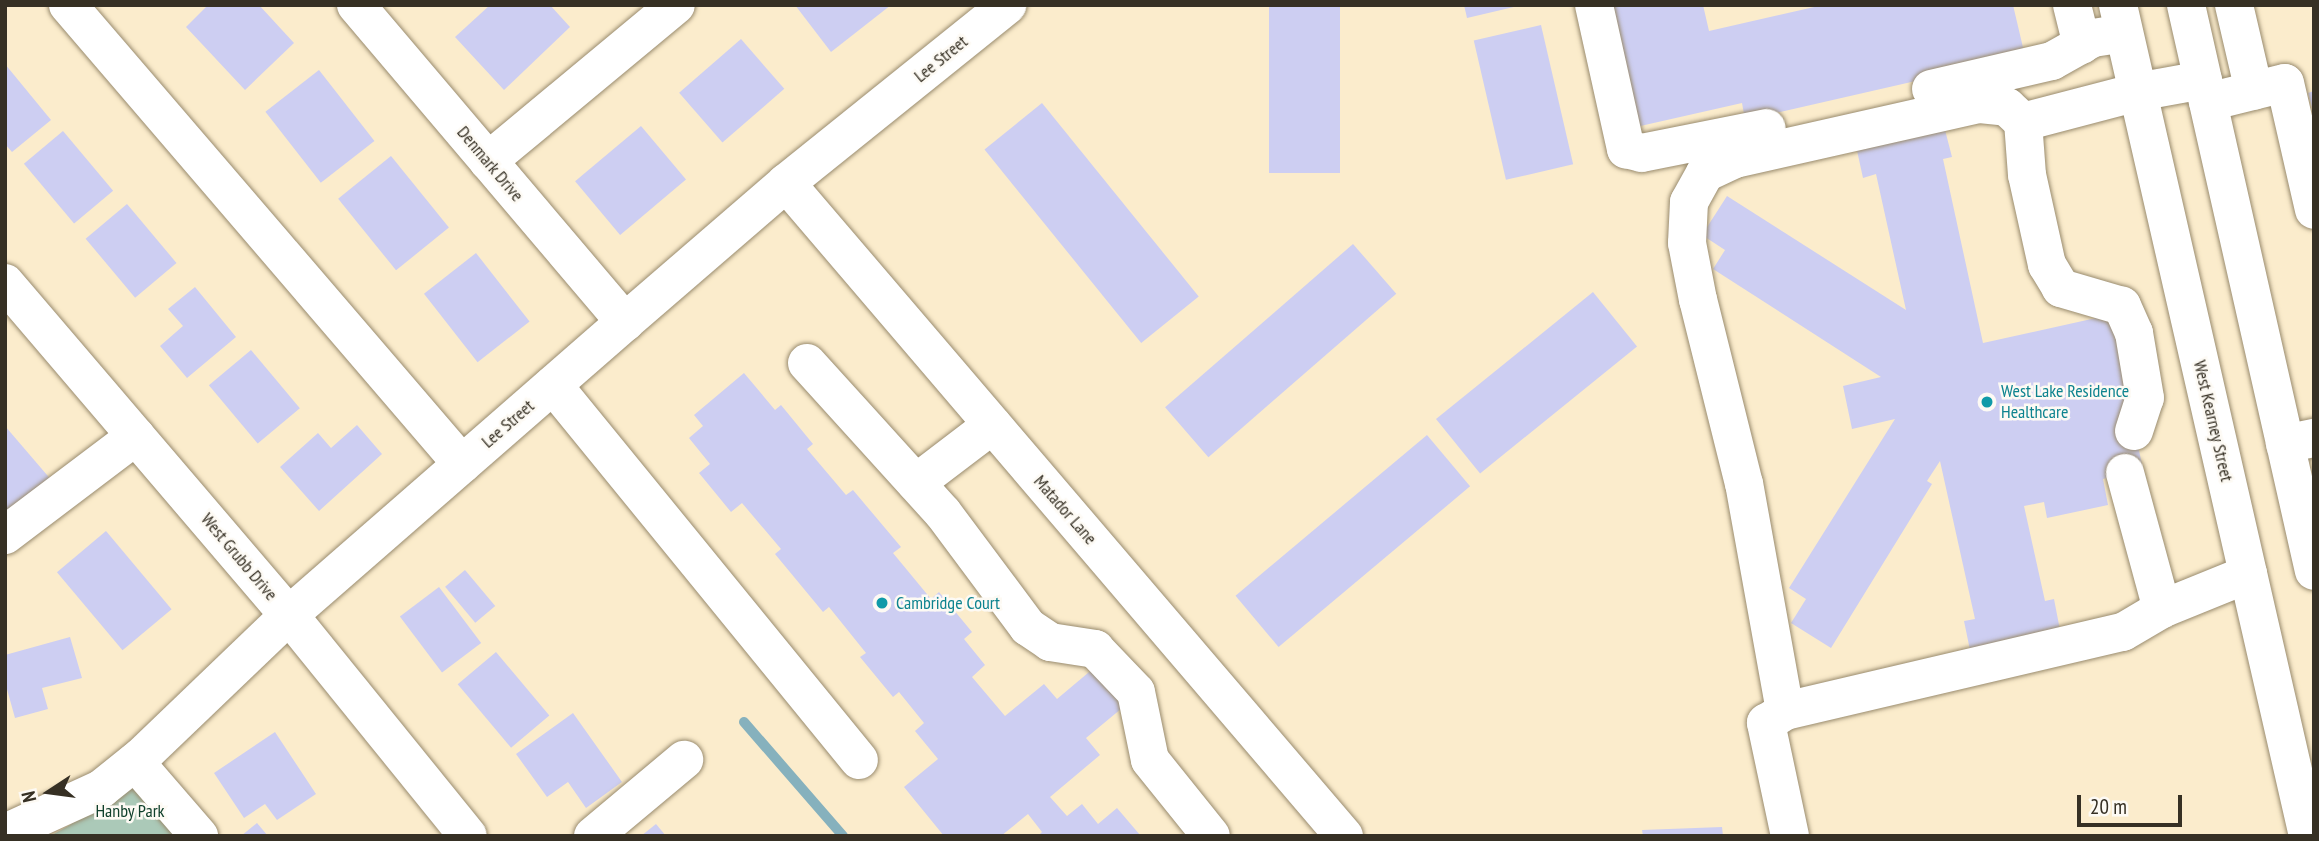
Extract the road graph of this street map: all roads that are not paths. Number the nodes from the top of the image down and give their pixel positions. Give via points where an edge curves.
1 (68, 5) edge
2 (676, 5) edge
3 (1007, 5) edge
4 (1594, 5) edge
5 (2072, 5) edge
6 (2186, 5) edge
7 (2234, 5) edge
8 (363, 8) edge
9 (2121, 19) edge
10 (2082, 45) junction
11 (2205, 91) junction
12 (2254, 91) junction
13 (2137, 92) junction
14 (2024, 122) junction
15 (488, 161) junction
16 (786, 183) junction
17 (2314, 210) edge
18 (5, 283) edge
19 (625, 321) junction
20 (807, 363) dead end
21 (553, 385) junction
22 (992, 425) junction
23 (2134, 431) dead end
24 (136, 436) junction
25 (2299, 441) edge
26 (463, 464) junction
27 (2125, 473) dead end
28 (916, 483) junction
29 (5, 535) edge
30 (2314, 571) edge
31 (2248, 574) junction
32 (2162, 609) junction
33 (289, 615) junction
34 (1785, 711) junction
35 (684, 760) dead end
36 (859, 760) dead end
37 (135, 762) junction
38 (2304, 773) edge
39 (5, 833) edge
40 (199, 836) edge
41 (468, 836) edge
42 (593, 836) edge
43 (1211, 836) edge
44 (1343, 836) edge
45 (1790, 836) edge
46 (2308, 836) edge

1 - 26 street
2 - 15 street
3 - 16 street, Lee Street
4 - 10 street via 1626,149 1642,153 2052,61
5 - 10 street
6 - 11 street
7 - 12 street
8 - 15 street, Denmark Drive
9 - 10 street
9 - 13 street, West Kearney Street
11 - 12 street
11 - 13 street
11 - 25 street
12 - 17 street via 2285,83
13 - 14 street
13 - 31 street, West Kearney Street
14 - 23 street via 2027,175 2048,265 2061,288 2122,306 2134,333 2145,398
14 - 34 street via 2007,107 1980,104 1734,159 1704,173 1689,202 1687,243 1693,277 1744,484
15 - 19 street, Denmark Drive
16 - 19 street, Lee Street
16 - 22 street, Matador Lane
18 - 24 street, West Grubb Drive
19 - 21 street, Lee Street
20 - 28 street
21 - 26 street, Lee Street
21 - 36 street
22 - 28 street
22 - 44 street, Matador Lane
24 - 29 street
24 - 33 street, West Grubb Drive
25 - 30 street
26 - 33 street, Lee Street
27 - 32 street
28 - 43 street via 1028,626 1050,642 1095,649 1136,692 1150,760
31 - 32 street
31 - 38 street, West Kearney Street
32 - 34 street via 2123,632
33 - 37 street, Lee Street
33 - 41 street, West Grubb Drive
34 - 45 street via 1766,723
35 - 42 street
37 - 39 street, Lee Street via 101,789
37 - 40 street
38 - 46 street, West Kearney Street

